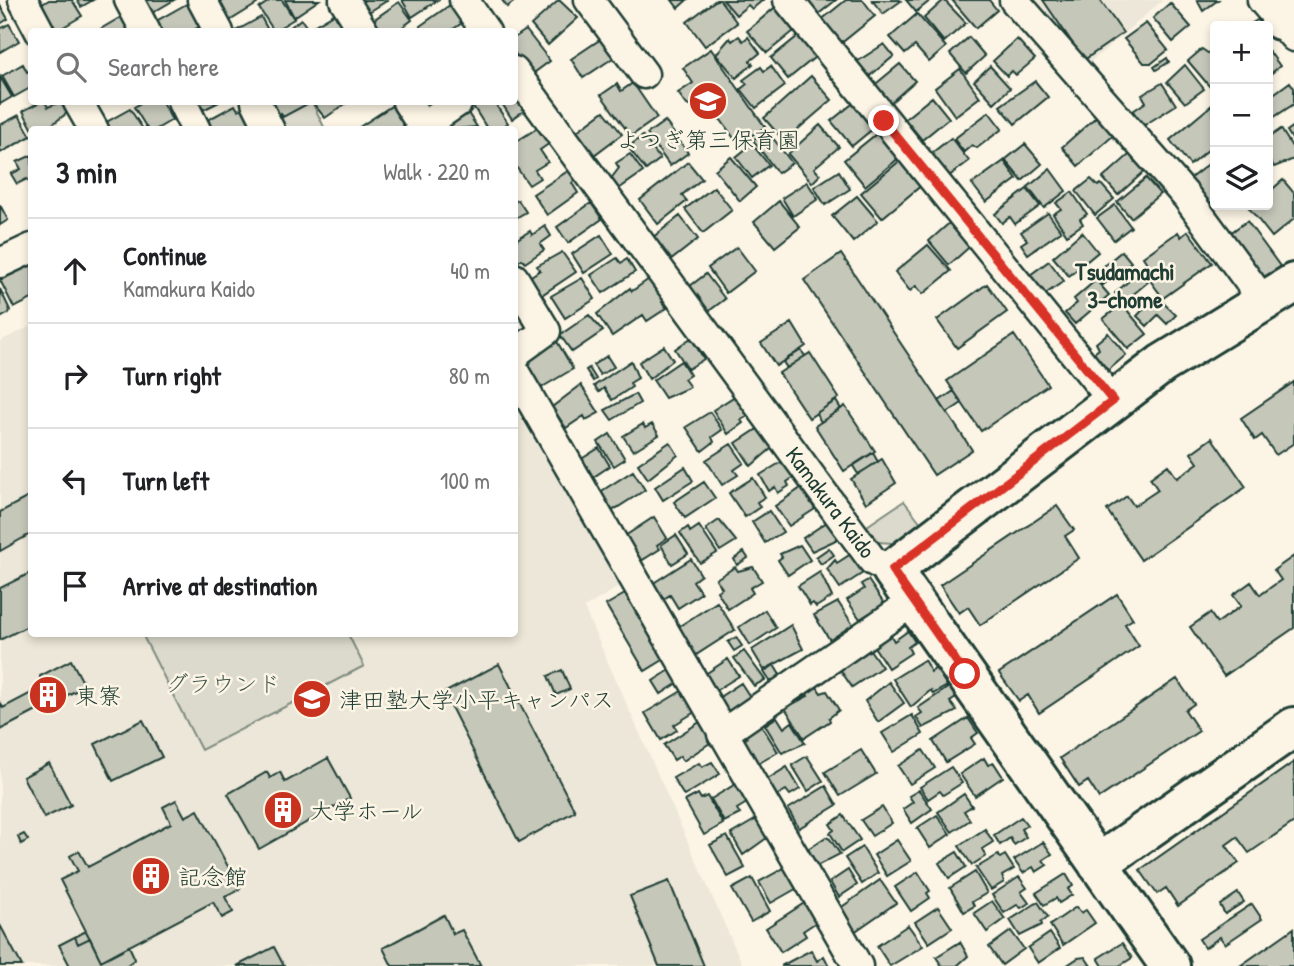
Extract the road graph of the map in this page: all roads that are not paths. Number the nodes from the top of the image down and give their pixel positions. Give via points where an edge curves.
1 (23, 0) edge
2 (129, 0) edge
3 (202, 0) edge
4 (344, 0) edge
5 (464, 0) edge
6 (589, 0) edge
7 (788, 0) edge
8 (1014, 0) edge
9 (38, 28) edge
10 (144, 28) edge
11 (217, 28) edge
12 (362, 28) edge
13 (483, 28) edge
14 (644, 74) dead end
15 (518, 76) edge
16 (80, 105) edge
17 (184, 105) edge
18 (258, 105) edge
19 (409, 105) edge
20 (454, 105) edge
21 (92, 126) edge
22 (194, 126) edge
23 (268, 126) edge
24 (423, 126) edge
25 (427, 126) edge
26 (28, 250) edge
27 (0, 263) edge
28 (518, 284) edge
29 (1279, 292) edge
30 (518, 351) edge
31 (518, 378) edge
32 (1113, 401) junction
33 (892, 570) junction
34 (914, 601) junction
35 (1294, 727) edge
36 (722, 734) junction
37 (1098, 864) junction
38 (858, 966) edge
39 (1170, 966) edge

1 - 9 street
2 - 10 street
3 - 11 street
4 - 12 street
5 - 13 street
6 - 14 street
7 - 32 street
8 - 29 street via 1186,196
15 - 33 street, Kamakura Kaido via 873,562
16 - 21 street
17 - 22 street
18 - 23 street
19 - 24 street
20 - 25 street
26 - 27 street
28 - 30 street via 547,331
29 - 32 street via 1162,364
31 - 36 street
32 - 33 street
33 - 34 street, Kamakura Kaido
34 - 36 street
34 - 37 street, Kamakura Kaido
35 - 37 street
36 - 38 street
37 - 39 street, Kamakura Kaido

